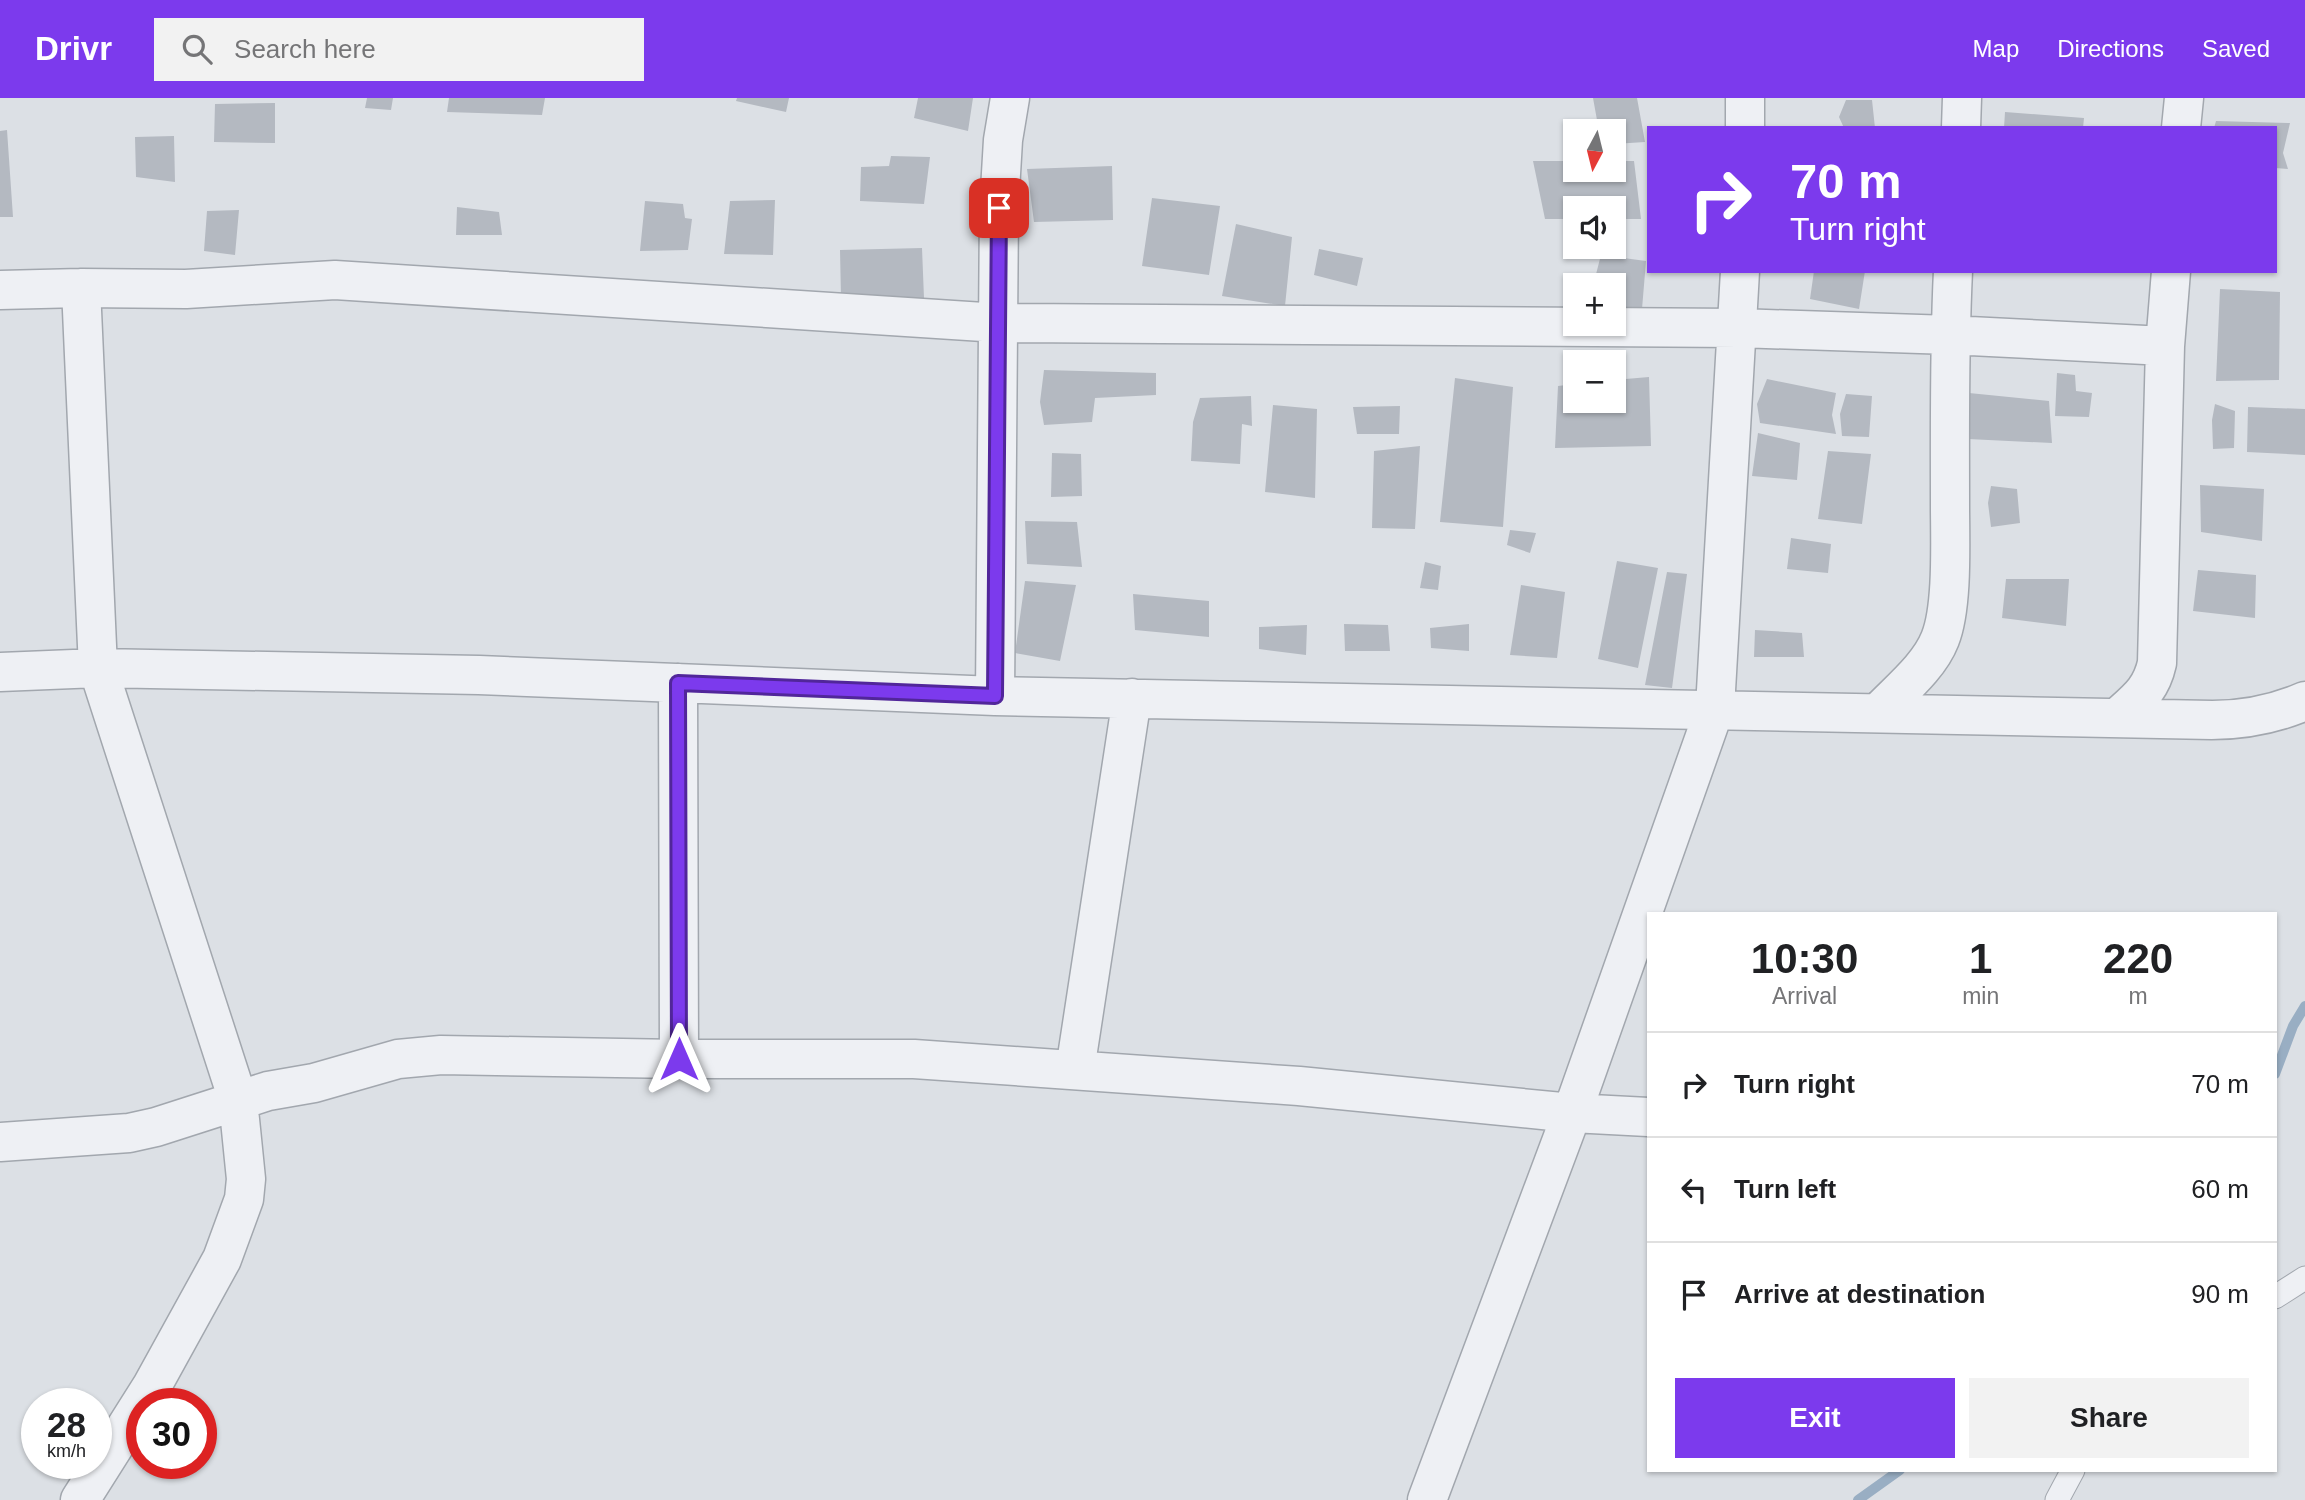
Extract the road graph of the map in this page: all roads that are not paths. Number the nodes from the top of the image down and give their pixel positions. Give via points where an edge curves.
1 (1010, 98) edge
2 (1745, 98) edge
3 (1962, 98) edge
4 (2184, 98) edge
5 (1745, 126) edge
6 (1961, 126) edge
7 (2181, 126) edge
8 (1740, 273) edge
9 (1953, 273) edge
10 (2171, 273) edge
11 (81, 288) junction
12 (0, 290) edge
13 (999, 323) junction
14 (1738, 328) junction
15 (1950, 335) junction
16 (2165, 346) junction
17 (98, 668) junction
18 (0, 672) edge
19 (678, 683) junction
20 (995, 696) junction
21 (1132, 698) junction
22 (2305, 701) edge
23 (1715, 708) junction
24 (1879, 712) junction
25 (2118, 717) junction
26 (679, 1059) junction
27 (1075, 1070) junction
28 (238, 1100) junction
29 (1572, 1113) junction
30 (1647, 1117) edge
31 (0, 1142) edge
32 (2305, 1278) edge
33 (2277, 1296) edge
34 (2072, 1472) edge
35 (80, 1500) edge
36 (1427, 1500) edge
37 (2057, 1500) edge

1 - 13 street via 999,208
2 - 5 street
3 - 6 street
4 - 7 street
8 - 14 street
9 - 15 street
10 - 16 street
11 - 12 street
11 - 13 street via 186,289 335,280
11 - 17 street
13 - 14 street
13 - 20 street
14 - 15 street
14 - 23 street
15 - 16 street
15 - 24 street via 1947,611 1932,655
16 - 25 street via 2157,663 2143,694
17 - 18 street
17 - 19 street
17 - 28 street
19 - 20 street
19 - 26 street
20 - 21 street
21 - 23 street
21 - 27 street
22 - 25 street via 2238,720
23 - 24 street
23 - 29 street
24 - 25 street
26 - 27 street via 914,1059
26 - 28 street via 441,1055 398,1059
27 - 29 street
28 - 31 street via 129,1133
28 - 35 street via 244,1199 222,1259 152,1386
29 - 30 street
29 - 36 street
32 - 33 lane
34 - 37 lane

